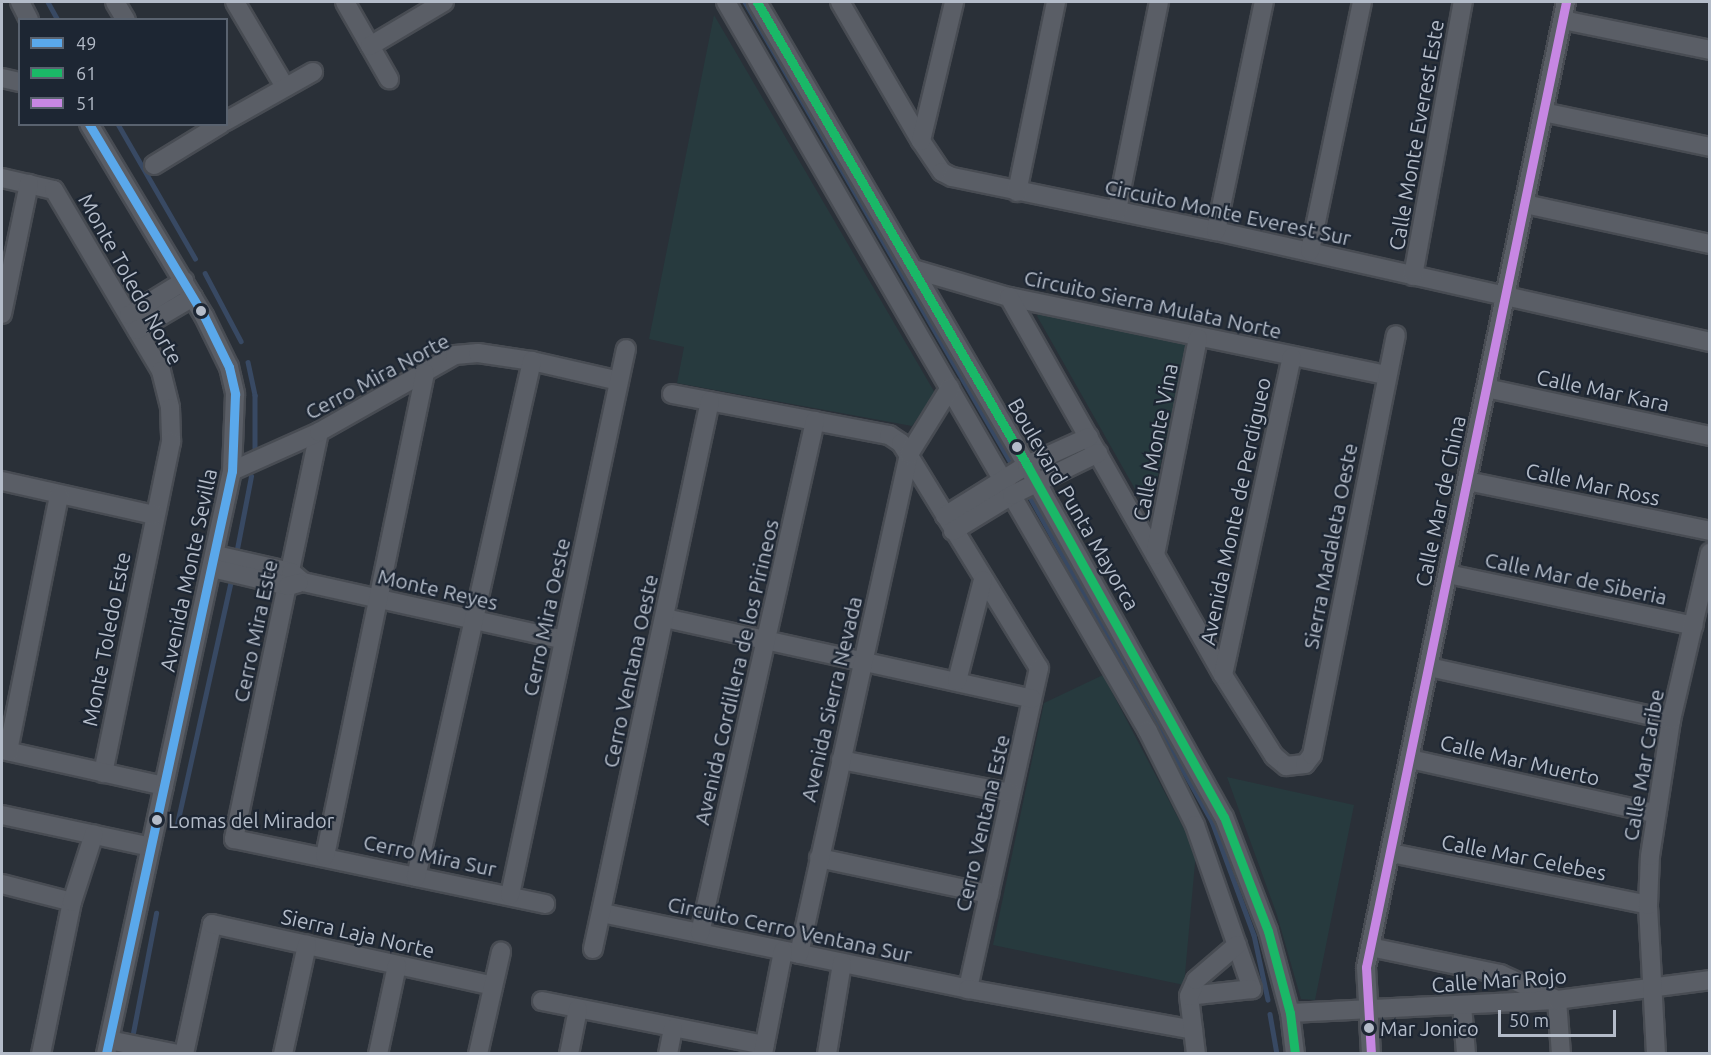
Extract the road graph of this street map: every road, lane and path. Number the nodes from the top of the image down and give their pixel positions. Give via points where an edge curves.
1 (20, 2) edge
2 (115, 2) edge
3 (235, 2) edge
4 (345, 2) edge
5 (444, 2) edge
6 (726, 2) edge
7 (757, 2) edge
8 (954, 2) edge
9 (1056, 2) edge
10 (1159, 2) edge
11 (1264, 2) edge
12 (1362, 2) edge
13 (1463, 2) edge
14 (1566, 2) edge
15 (845, 5) edge
16 (29, 18) edge
17 (125, 18) edge
18 (1563, 20) junction
19 (370, 46) junction
20 (1710, 50) edge
21 (313, 72) dead end
22 (2, 78) edge
23 (389, 79) dead end
24 (18, 82) edge
25 (285, 87) junction
26 (1543, 112) junction
27 (228, 120) edge
28 (90, 126) edge
29 (214, 126) edge
30 (191, 132) edge
31 (921, 141) junction
32 (1710, 147) edge
33 (154, 165) dead end
34 (2, 178) edge
35 (29, 184) junction
36 (1017, 192) junction
37 (1525, 204) junction
38 (1117, 210) junction
39 (1216, 231) junction
40 (1710, 244) edge
41 (1310, 251) junction
42 (913, 269) junction
43 (1413, 276) junction
44 (184, 281) junction
45 (193, 297) junction
46 (1010, 297) junction
47 (1505, 299) junction
48 (2, 314) edge
49 (133, 323) junction
50 (1396, 335) dead end
51 (1198, 338) junction
52 (1710, 342) edge
53 (626, 349) dead end
54 (1292, 357) junction
55 (532, 361) junction
56 (425, 373) junction
57 (1386, 375) junction
58 (619, 381) junction
59 (950, 388) junction
60 (1486, 388) junction
61 (672, 394) dead end
62 (710, 401) junction
63 (815, 421) junction
64 (318, 432) junction
65 (1710, 436) edge
66 (1093, 445) junction
67 (909, 454) junction
68 (1027, 465) junction
69 (232, 471) junction
70 (2, 481) edge
71 (1467, 482) junction
72 (1037, 483) junction
73 (1008, 488) junction
74 (59, 495) junction
75 (154, 515) junction
76 (949, 523) junction
77 (1710, 531) edge
78 (1710, 552) edge
79 (1155, 555) junction
80 (214, 562) junction
81 (1448, 574) junction
82 (982, 579) junction
83 (294, 580) junction
84 (380, 599) junction
85 (665, 618) junction
86 (475, 620) junction
87 (1694, 626) junction
88 (564, 640) junction
89 (766, 641) junction
90 (862, 663) junction
91 (1429, 667) junction
92 (1223, 675) junction
93 (957, 681) junction
94 (1032, 699) junction
95 (1671, 720) junction
96 (5, 750) edge
97 (1410, 759) junction
98 (840, 760) junction
99 (103, 773) junction
100 (164, 786) junction
101 (1011, 794) junction
102 (1654, 813) junction
103 (2, 815) edge
104 (94, 834) junction
105 (234, 839) joint
106 (151, 847) junction
107 (1391, 854) junction
108 (325, 856) junction
109 (819, 858) junction
110 (416, 877) junction
111 (2, 884) edge
112 (989, 894) junction
113 (510, 895) junction
114 (72, 902) junction
115 (545, 904) dead end
116 (1648, 905) junction
117 (602, 913) junction
118 (700, 933) junction
119 (307, 945) junction
120 (1237, 945) junction
121 (1370, 946) junction
122 (593, 950) dead end
123 (501, 952) dead end
124 (791, 952) junction
125 (843, 963) junction
126 (397, 965) junction
127 (1710, 980) edge
128 (493, 986) junction
129 (968, 989) junction
130 (1653, 989) junction
131 (1189, 996) junction
132 (1557, 1000) junction
133 (542, 1001) dead end
134 (1462, 1005) junction
135 (578, 1009) junction
136 (1368, 1011) junction
137 (1290, 1013) junction
138 (673, 1028) junction
139 (1193, 1030) junction
140 (108, 1047) edge
141 (764, 1049) edge
142 (40, 1053) edge
143 (177, 1053) edge
144 (184, 1053) edge
145 (283, 1053) edge
146 (378, 1053) edge
147 (478, 1053) edge
148 (569, 1053) edge
149 (668, 1053) edge
150 (827, 1053) edge
151 (1196, 1053) edge
152 (1295, 1053) edge
153 (1371, 1053) edge
154 (1466, 1053) edge
155 (1561, 1053) edge
156 (1656, 1053) edge

1 - 16 street
2 - 17 street
3 - 25 street
4 - 19 street
5 - 19 street
6 - 59 street
7 - 42 street, Boulevard Punta Mayorca
8 - 31 street
9 - 36 street
10 - 38 street
11 - 39 street
12 - 41 street
13 - 43 street, Calle Monte Everest Este
14 - 18 street, Calle Mar de China
15 - 31 street
18 - 20 street
18 - 26 street, Calle Mar de China
19 - 23 street
21 - 25 street
22 - 24 street
25 - 27 street
26 - 32 street
26 - 37 street, Calle Mar de China
28 - 44 street, Avenida Monte Sevilla
29 - 30 street
30 - 33 street
31 - 36 street, Circuito Monte Everest Sur via 942,172
34 - 35 street, Monte Toledo Norte
35 - 48 street
35 - 49 street, Monte Toledo Norte via 54,190
36 - 38 street, Circuito Monte Everest Sur
37 - 40 street
37 - 47 street, Calle Mar de China
38 - 39 street, Circuito Monte Everest Sur
39 - 41 street, Circuito Monte Everest Sur
41 - 43 street, Circuito Monte Everest Sur
42 - 46 street, Circuito Sierra Mulata Norte
42 - 68 street, Boulevard Punta Mayorca
43 - 47 street, Circuito Monte Everest Sur
44 - 45 street, Avenida Monte Sevilla
44 - 49 street
45 - 49 street
45 - 69 street, Avenida Monte Sevilla via 229,367 235,394
46 - 51 street, Circuito Sierra Mulata Norte
46 - 66 street
47 - 52 street, Circuito Monte Everest Sur
47 - 60 street, Calle Mar de China
49 - 75 street, Monte Toledo Norte via 161,371 170,408 171,442
50 - 57 street, Sierra Madaleta Oeste
51 - 54 street, Circuito Sierra Mulata Norte
51 - 79 street, Calle Monte Vina
53 - 58 street, Cerro Mira Oeste
54 - 57 street, Circuito Sierra Mulata Norte
54 - 92 street, Avenida Monte de Perdigueo
55 - 56 street, Cerro Mira Norte via 478,353 455,355
55 - 58 street, Cerro Mira Norte
55 - 86 street
56 - 64 street, Cerro Mira Norte
56 - 84 street
57 - 92 street, Sierra Madaleta Oeste via 1312,755 1305,764 1286,766 1274,756
58 - 88 street, Cerro Mira Oeste
59 - 67 street, Avenida Sierra Nevada
59 - 73 street
60 - 65 street, Calle Mar Kara
60 - 71 street, Calle Mar de China
61 - 62 street
62 - 63 street
62 - 85 street, Cerro Ventana Oeste
63 - 67 street via 889,435
63 - 89 street, Avenida Cordillera de los Pirineos
64 - 69 street, Cerro Mira Norte
64 - 83 street, Cerro Mira Este
66 - 68 street
66 - 72 street
66 - 79 street
67 - 76 street
67 - 90 street, Avenida Sierra Nevada
68 - 72 street, Boulevard Punta Mayorca
68 - 73 street
69 - 80 street, Avenida Monte Sevilla
70 - 74 street
71 - 77 street, Calle Mar Ross
71 - 81 street, Calle Mar de China
72 - 73 street
72 - 137 street, Boulevard Punta Mayorca via 1224,817 1268,931
73 - 76 street
73 - 120 street via 1148,731 1196,825
74 - 75 street
74 - 96 street
75 - 99 street, Monte Toledo Este
76 - 82 street
78 - 87 street, Calle Mar Caribe
79 - 92 street
80 - 83 street, Monte Reyes
80 - 100 street, Avenida Monte Sevilla
81 - 87 street, Calle Mar de Siberia
81 - 91 street, Calle Mar de China
82 - 93 street
82 - 94 street, Cerro Ventana Este via 1039,668
83 - 84 street, Monte Reyes
83 - 105 street, Cerro Mira Este
84 - 86 street, Monte Reyes
84 - 108 street
85 - 89 street
85 - 117 street, Cerro Ventana Oeste
86 - 88 street, Monte Reyes
86 - 110 street
87 - 95 street, Calle Mar Caribe
88 - 113 street, Cerro Mira Oeste
89 - 90 street
89 - 118 street, Avenida Cordillera de los Pirineos
90 - 93 street
90 - 98 street, Avenida Sierra Nevada
91 - 95 street
91 - 97 street, Calle Mar de China
93 - 94 street
94 - 101 street, Cerro Ventana Este
95 - 102 street, Calle Mar Caribe
96 - 99 street
97 - 102 street, Calle Mar Muerto
97 - 107 street, Calle Mar de China
98 - 101 street
98 - 109 street, Avenida Sierra Nevada
99 - 100 street
100 - 106 street, Avenida Monte Sevilla
101 - 112 street, Cerro Ventana Este
102 - 116 street, Calle Mar Caribe
103 - 104 street
104 - 106 street
104 - 114 street
105 - 108 street, Cerro Mira Sur
106 - 140 street, Avenida Monte Sevilla
107 - 116 street, Calle Mar Celebes
107 - 121 street, Calle Mar de China
108 - 110 street, Cerro Mira Sur
109 - 112 street
109 - 124 street, Avenida Sierra Nevada
110 - 113 street, Cerro Mira Sur
111 - 114 street
112 - 129 street, Cerro Ventana Este
113 - 115 street, Cerro Mira Sur
114 - 142 street
116 - 130 street, Calle Mar Caribe
117 - 118 street, Circuito Cerro Ventana Sur
117 - 122 street, Cerro Ventana Oeste
118 - 124 street, Circuito Cerro Ventana Sur
119 - 126 street, Sierra Laja Norte
119 - 144 street, Sierra Laja Norte via 212,924
119 - 145 street
120 - 131 street via 1196,980
120 - 131 street via 1252,988
121 - 132 street via 1500,974
121 - 136 street, Calle Mar de China via 1366,967
123 - 128 street
124 - 125 street, Circuito Cerro Ventana Sur
124 - 141 street, Avenida Sierra Nevada
125 - 129 street, Circuito Cerro Ventana Sur
125 - 150 street
126 - 128 street, Sierra Laja Norte
126 - 146 street
127 - 130 street, Calle Mar Rojo
128 - 147 street
129 - 139 street, Circuito Cerro Ventana Sur
130 - 132 street, Calle Mar Rojo
130 - 156 street, Calle Mar Caribe
131 - 139 street
132 - 134 street, Calle Mar Rojo
132 - 155 street
133 - 135 street
134 - 136 street, Calle Mar Rojo
134 - 154 street
135 - 138 street
135 - 148 street
136 - 137 street, Calle Mar Rojo
136 - 153 street, Calle Mar de China
137 - 152 street, Boulevard Punta Mayorca
138 - 141 street
138 - 149 street
139 - 151 street
140 - 143 street

